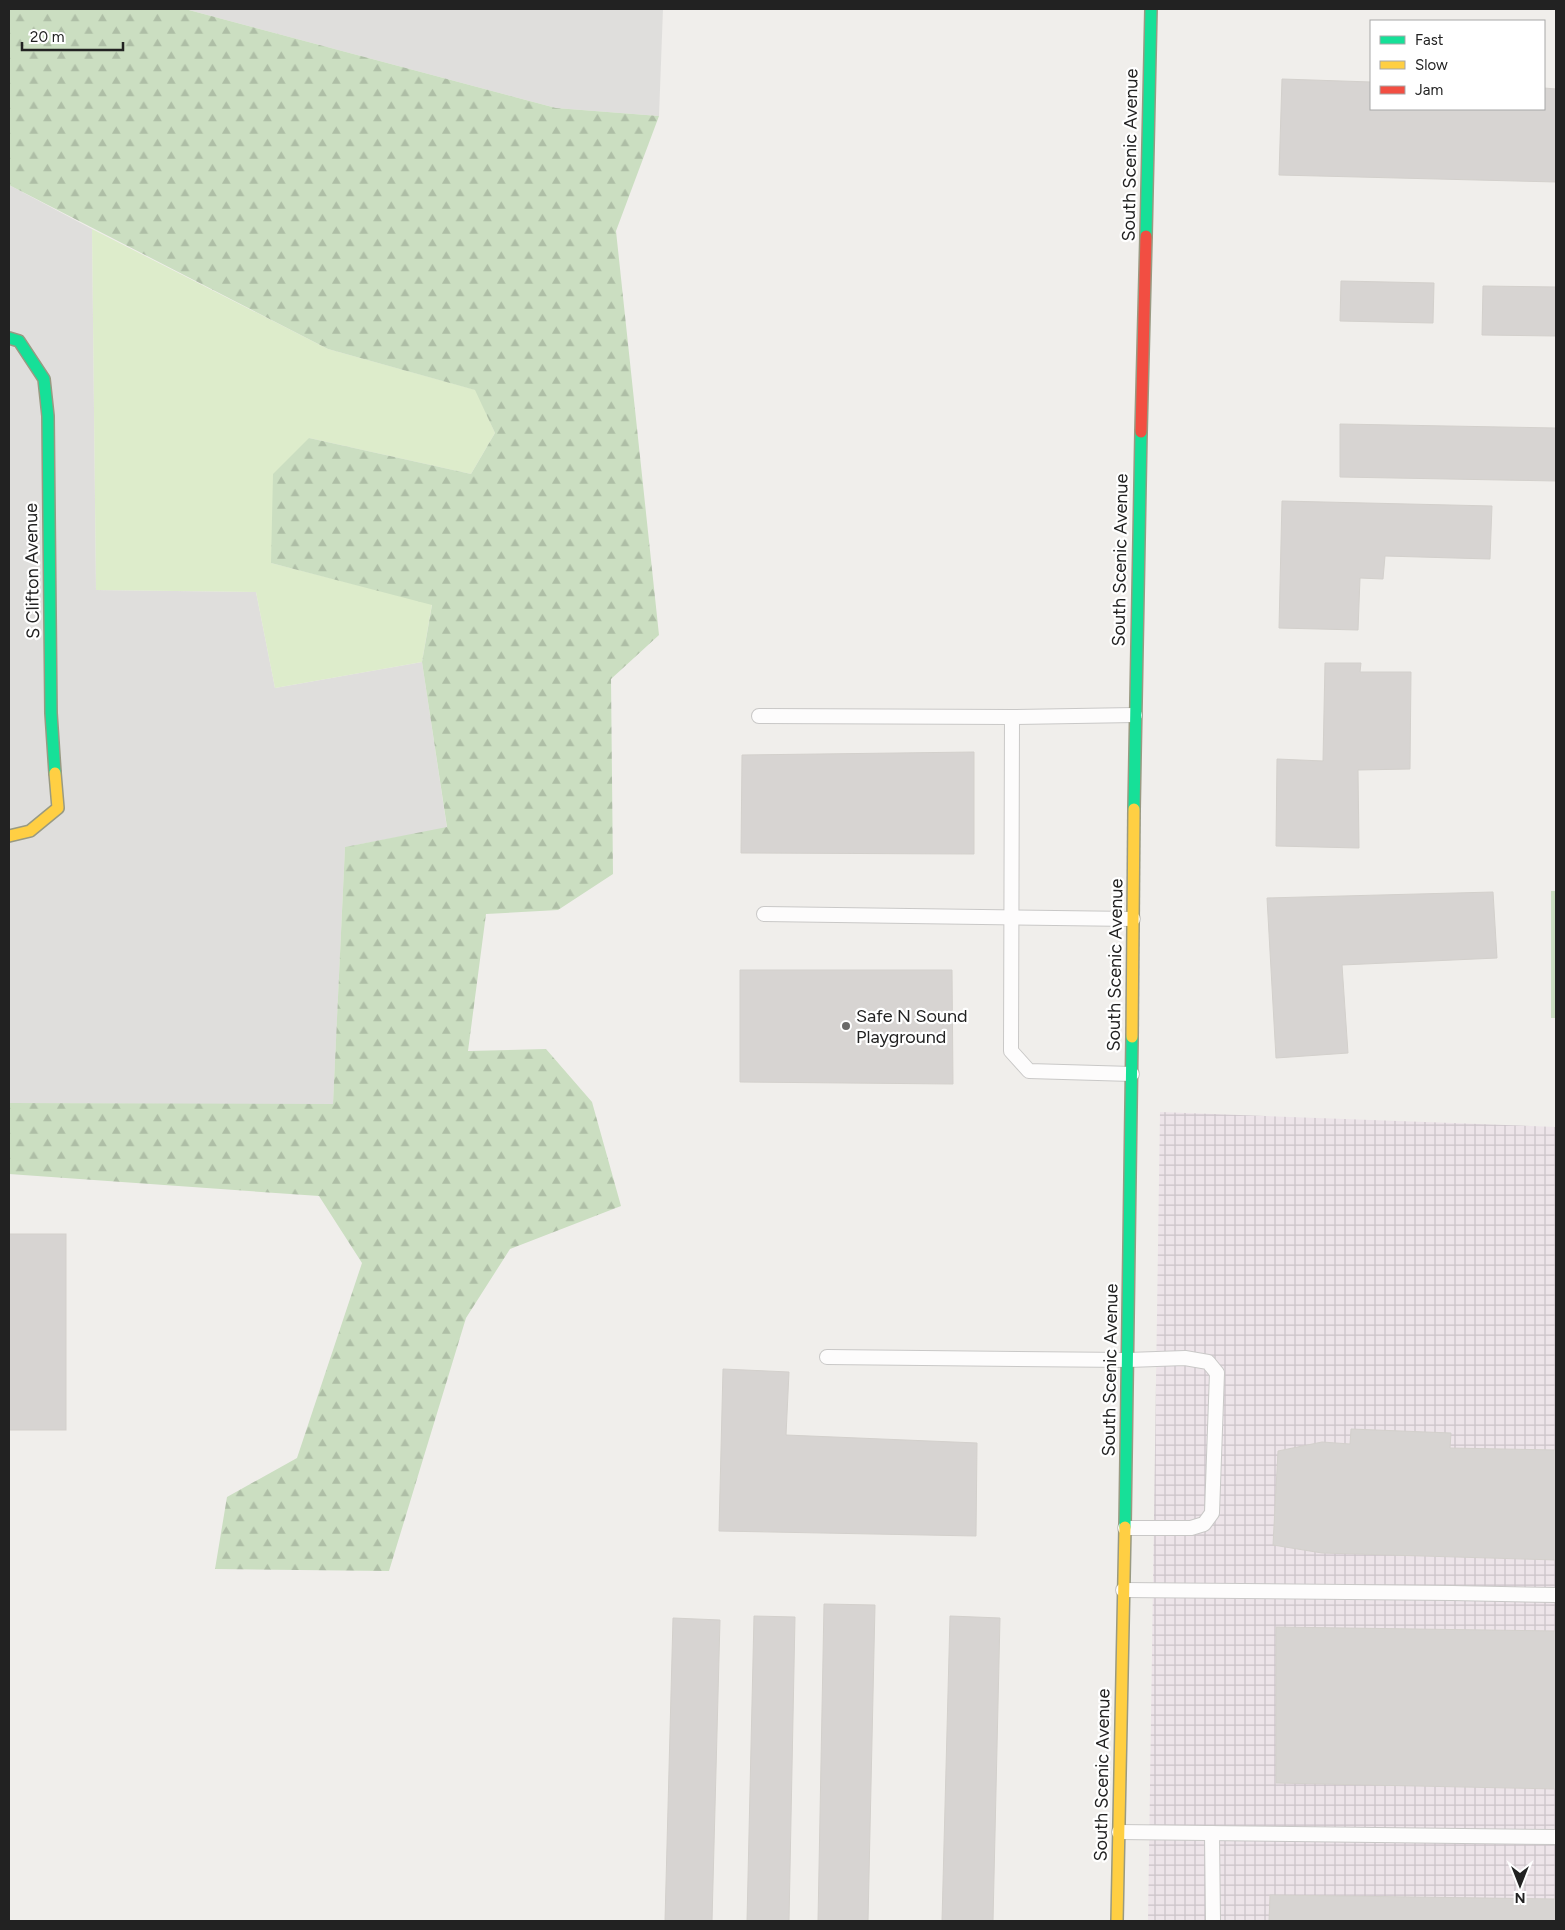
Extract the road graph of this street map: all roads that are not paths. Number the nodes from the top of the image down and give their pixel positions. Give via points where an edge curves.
1 (1151, 9) edge
2 (14, 340) edge
3 (1135, 715) junction
4 (759, 716) dead end
5 (1012, 717) junction
6 (9, 836) edge
7 (764, 914) dead end
8 (1012, 918) junction
9 (1133, 919) junction
10 (1132, 1074) junction
11 (827, 1357) dead end
12 (1128, 1360) junction
13 (1125, 1528) junction
14 (1123, 1590) junction
15 (1556, 1595) edge
16 (1119, 1832) junction
17 (1212, 1833) junction
18 (1556, 1837) edge
19 (1117, 1921) edge
20 (1213, 1921) edge

1 - 3 main road, South Scenic Avenue
2 - 6 main road, S Clifton Avenue via 44,379 48,416 51,714 58,808 30,830
3 - 5 lane
3 - 9 main road, South Scenic Avenue
4 - 5 lane
5 - 8 lane
7 - 8 lane
8 - 9 lane
8 - 10 lane via 1011,1050 1029,1071
9 - 10 main road, South Scenic Avenue
10 - 12 main road, South Scenic Avenue
11 - 12 lane
12 - 13 main road, South Scenic Avenue
12 - 13 lane via 1185,1358 1208,1362 1217,1373 1212,1513 1204,1524 1191,1528
13 - 14 main road, South Scenic Avenue
14 - 15 lane
14 - 16 main road, South Scenic Avenue
16 - 17 lane
16 - 19 main road, South Scenic Avenue
17 - 18 lane
17 - 20 lane

